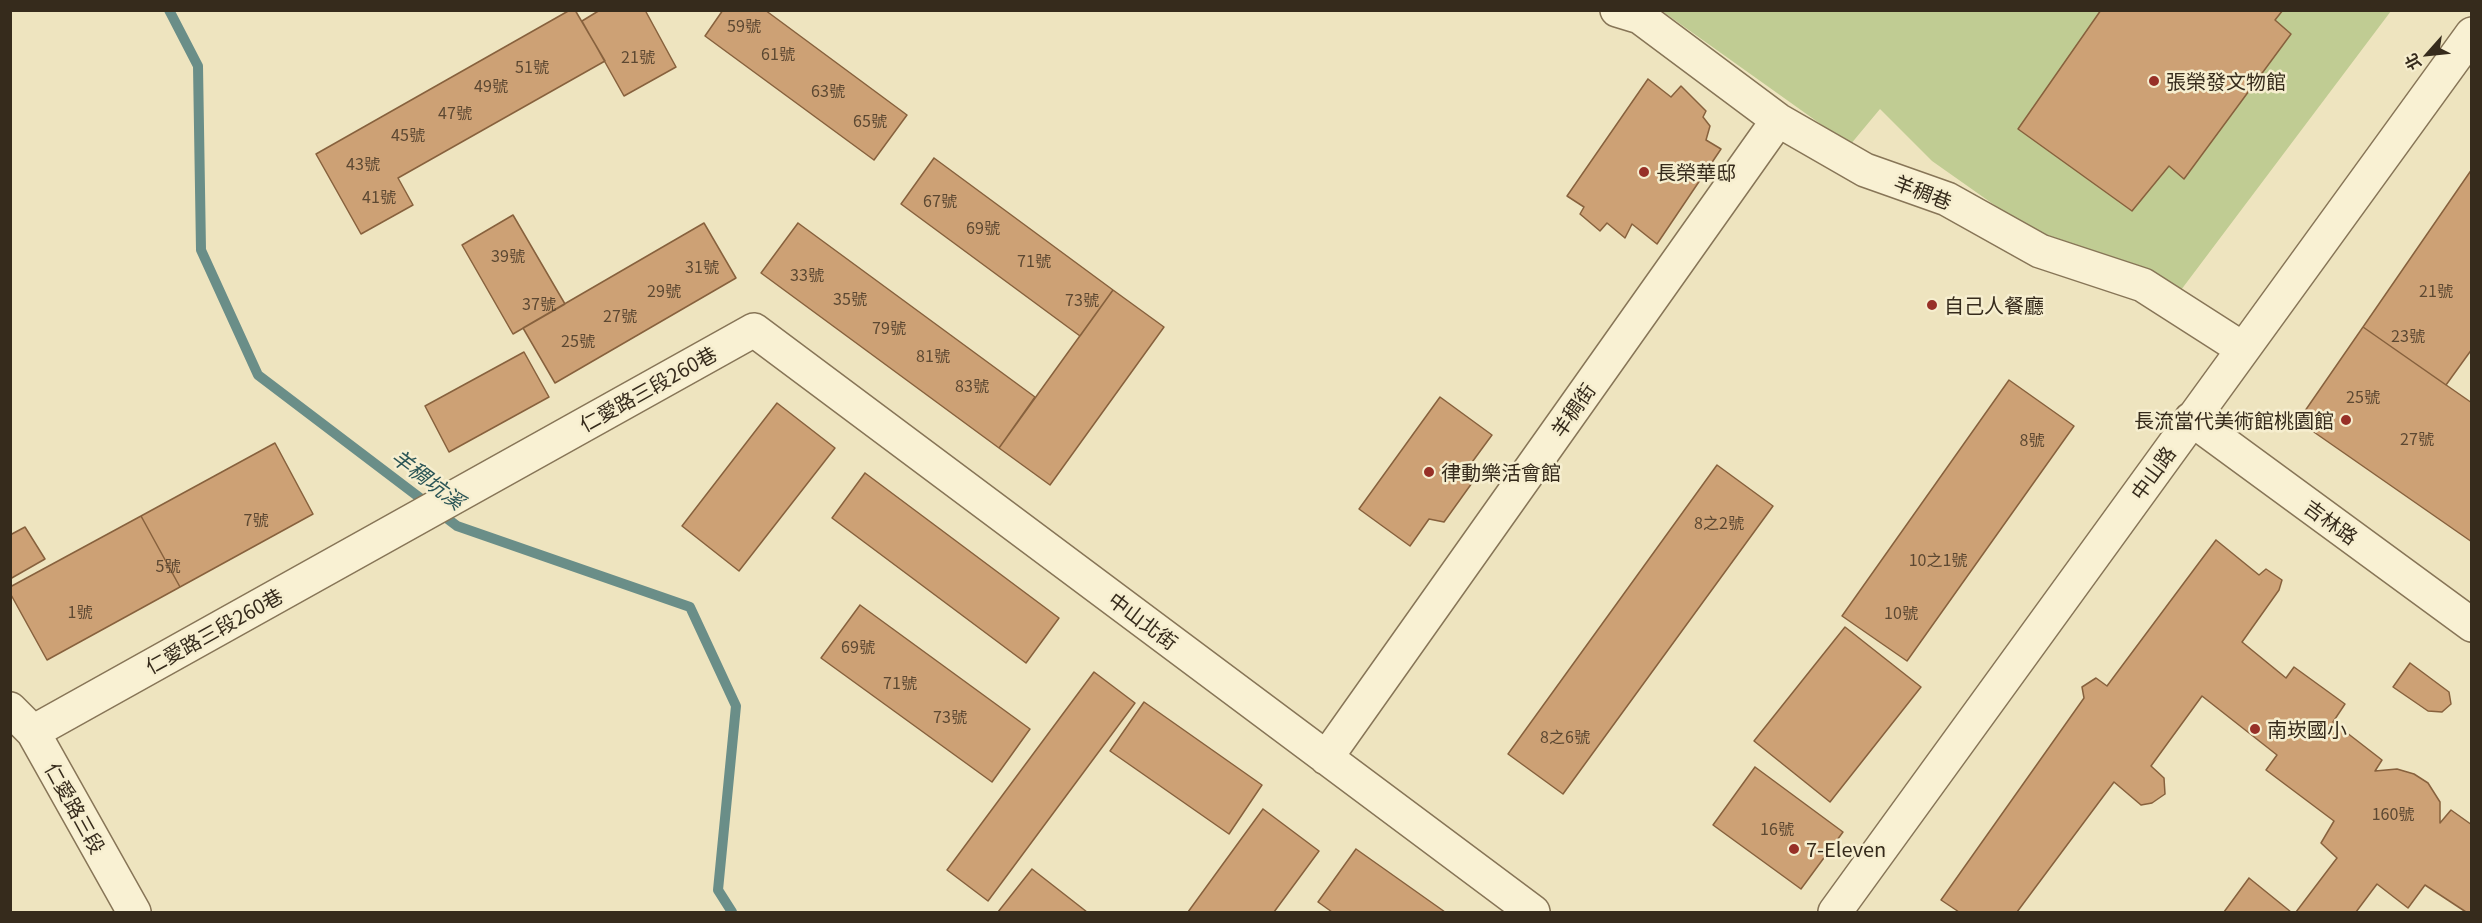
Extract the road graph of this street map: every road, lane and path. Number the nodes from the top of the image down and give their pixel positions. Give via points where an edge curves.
1 (1617, 10) edge
2 (2472, 34) edge
3 (1778, 120) junction
4 (754, 330) joint
5 (2243, 349) junction
6 (2191, 419) junction
7 (2472, 625) edge
8 (10, 709) edge
9 (33, 732) junction
10 (1326, 758) junction
11 (134, 912) edge
12 (1533, 912) edge
13 (1835, 912) edge

1 - 3 street, 羊稠巷 via 1640,18
2 - 5 street, 中山路
3 - 5 street, 羊稠巷 via 1865,170 1947,199 2040,251 2143,285
3 - 10 street, 羊稠街
4 - 9 street, 仁愛路三段260巷
4 - 10 street, 中山北街
5 - 6 street, 中山路
6 - 7 street, 吉林路
6 - 13 street, 中山路
8 - 9 street, 仁愛路三段
9 - 11 street, 仁愛路三段
10 - 12 street, 中山北街

